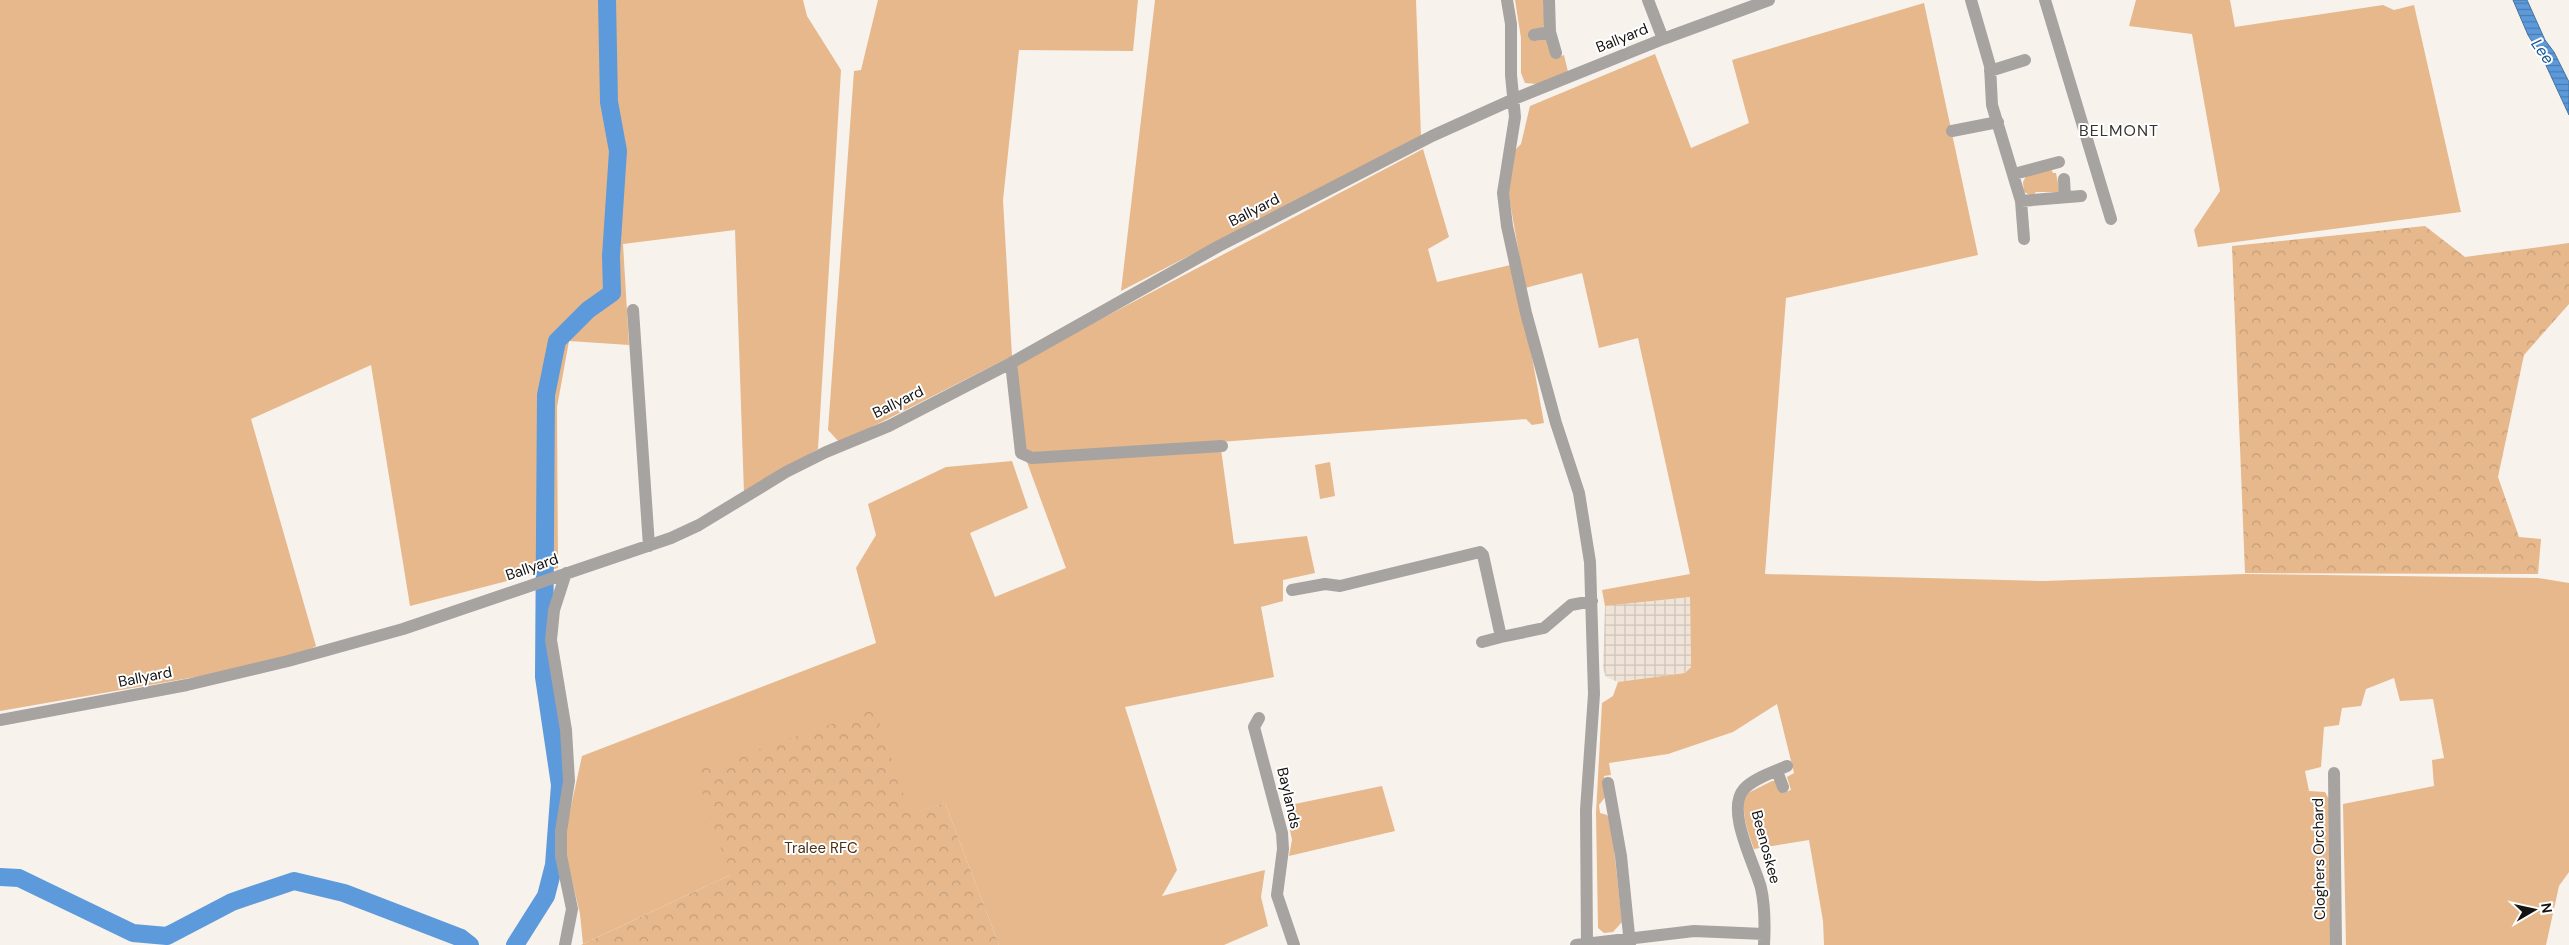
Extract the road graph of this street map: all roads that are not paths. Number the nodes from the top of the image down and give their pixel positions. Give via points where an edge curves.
1 (1507, 0) edge
2 (1549, 0) edge
3 (1648, 0) edge
4 (1769, 0) edge
5 (1971, 0) edge
6 (2045, 0) edge
7 (1550, 32) junction
8 (1534, 35) dead end
9 (1663, 39) junction
10 (1556, 53) dead end
11 (2025, 60) dead end
12 (1990, 71) junction
13 (1514, 99) junction
14 (1998, 122) junction
15 (1952, 131) dead end
16 (2059, 162) dead end
17 (2014, 174) junction
18 (2064, 179) dead end
19 (2081, 196) dead end
20 (2065, 197) junction
21 (2020, 201) junction
22 (2111, 219) dead end
23 (2024, 239) dead end
24 (633, 310) dead end
25 (1010, 363) junction
26 (1222, 446) dead end
27 (649, 546) junction
28 (561, 574) junction
29 (1292, 590) dead end
30 (1592, 600) junction
31 (1501, 637) junction
32 (1482, 642) dead end
33 (1259, 718) dead end
34 (0, 720) edge
35 (2334, 773) dead end
36 (1608, 783) dead end
37 (1783, 787) dead end
38 (1764, 939) edge
39 (1630, 942) edge
40 (1583, 944) edge
41 (564, 945) edge
42 (1294, 945) edge
43 (2336, 945) edge

1 - 13 street
2 - 7 street
3 - 9 street
4 - 9 street, Ballyard
5 - 12 street
6 - 22 street
7 - 8 street
7 - 10 street
9 - 13 street, Ballyard
11 - 12 street
12 - 14 street via 1992,105
13 - 25 street, Ballyard via 1432,136 1219,246
13 - 30 street via 1503,193 1507,226 1526,313 1579,493 1590,562
14 - 15 street
14 - 17 street
16 - 17 street
17 - 21 street
18 - 20 street
19 - 20 street
20 - 21 street
21 - 23 street
24 - 27 street
25 - 26 street via 1021,453 1032,458
25 - 27 street, Ballyard via 889,426 786,472 699,525
27 - 28 street, Ballyard
28 - 34 street, Ballyard via 403,629 288,661 187,685
28 - 41 street via 551,640 566,730 569,782 561,831 561,856 572,909
29 - 31 street via 1325,584 1340,586 1480,552
30 - 31 street via 1571,605 1544,628
30 - 40 street via 1594,694 1586,810
31 - 32 street
33 - 42 street, Baylands via 1254,727 1282,833 1277,895
35 - 43 street, Cloghers Orchard
36 - 39 street
37 - 38 street, Beenoskee via 1782,768 1748,785 1739,802 1738,813 1748,857 1761,888
38 - 39 street, Beenoskee via 1694,931
39 - 40 street, Beenoskee

